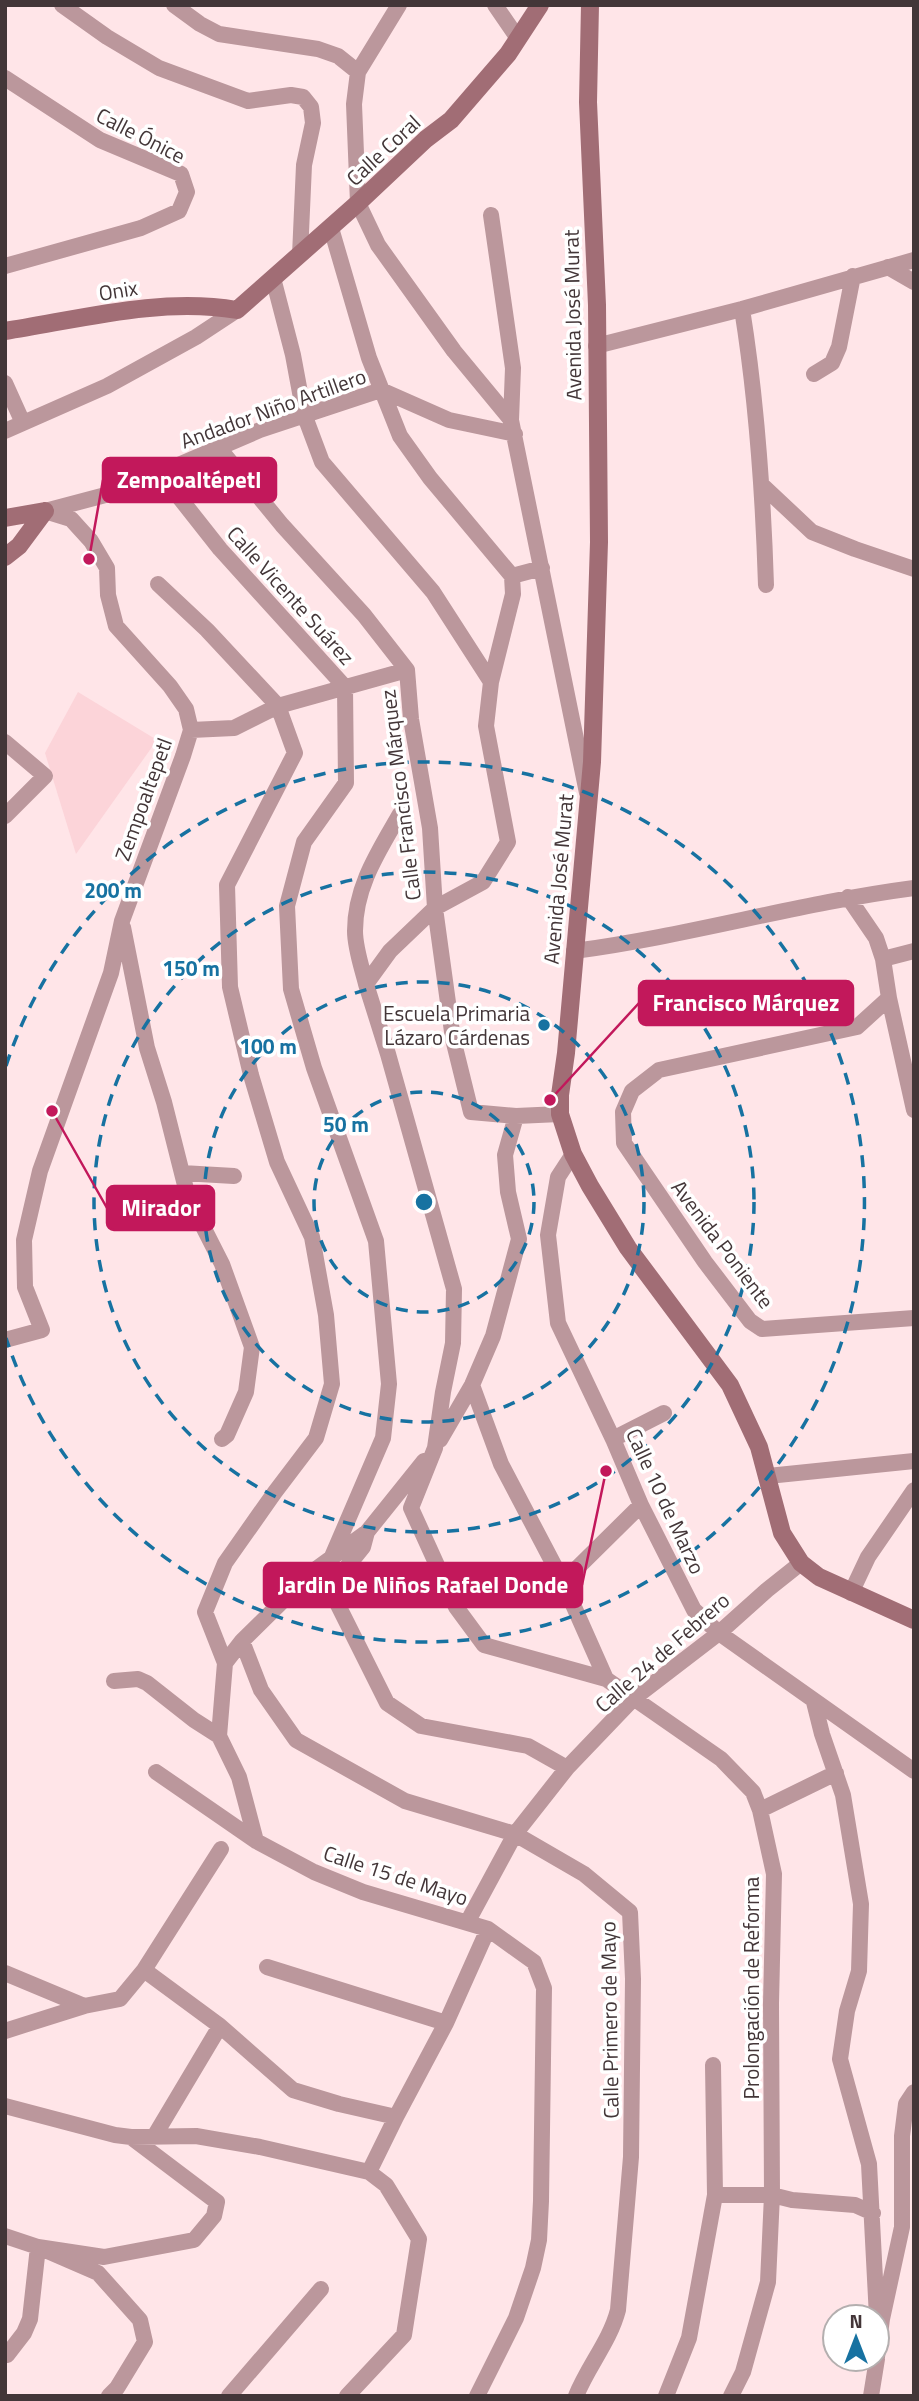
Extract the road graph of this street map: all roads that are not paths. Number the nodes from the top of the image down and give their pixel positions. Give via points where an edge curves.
1 (62, 5) edge
2 (174, 5) edge
3 (399, 5) edge
4 (495, 5) edge
5 (540, 5) edge
6 (590, 5) edge
7 (517, 37) junction
8 (358, 72) junction
9 (5, 78) edge
10 (358, 203) junction
11 (491, 215) dead end
12 (331, 228) junction
13 (300, 255) junction
14 (914, 260) edge
15 (5, 266) edge
16 (888, 267) junction
17 (853, 276) junction
18 (273, 278) junction
19 (914, 282) edge
20 (741, 309) junction
21 (237, 310) junction
22 (5, 331) edge
23 (596, 346) junction
24 (814, 374) dead end
25 (5, 383) edge
26 (381, 390) junction
27 (304, 414) junction
28 (23, 423) junction
29 (513, 427) junction
30 (5, 431) edge
31 (219, 448) junction
32 (160, 473) junction
33 (762, 485) junction
34 (45, 510) junction
35 (5, 518) edge
36 (5, 556) edge
37 (541, 568) junction
38 (914, 569) edge
39 (512, 576) junction
40 (158, 584) dead end
41 (766, 584) dead end
42 (407, 670) junction
43 (491, 682) junction
44 (345, 687) junction
45 (278, 706) junction
46 (191, 730) junction
47 (5, 742) edge
48 (588, 798) junction
49 (400, 814) dead end
50 (5, 816) edge
51 (914, 888) edge
52 (848, 897) junction
53 (435, 908) junction
54 (121, 921) junction
55 (574, 951) junction
56 (914, 951) edge
57 (884, 959) junction
58 (366, 985) junction
59 (889, 998) junction
60 (914, 1110) edge
61 (561, 1114) junction
62 (516, 1116) junction
63 (573, 1154) junction
64 (182, 1174) junction
65 (234, 1176) dead end
66 (548, 1235) junction
67 (519, 1239) junction
68 (906, 1320) edge
69 (5, 1340) edge
70 (472, 1385) junction
71 (664, 1413) dead end
72 (222, 1439) dead end
73 (613, 1439) junction
74 (435, 1448) junction
75 (914, 1461) edge
76 (768, 1476) junction
77 (914, 1490) edge
78 (641, 1505) junction
79 (367, 1532) junction
80 (331, 1559) junction
81 (801, 1563) junction
82 (563, 1582) junction
83 (851, 1593) junction
84 (908, 1615) edge
85 (719, 1633) junction
86 (242, 1641) junction
87 (225, 1663) junction
88 (606, 1679) junction
89 (114, 1681) dead end
90 (633, 1699) junction
91 (814, 1702) junction
92 (219, 1736) junction
93 (567, 1768) junction
94 (914, 1771) edge
95 (156, 1772) dead end
96 (836, 1773) junction
97 (760, 1810) junction
98 (515, 1833) junction
99 (256, 1841) junction
100 (221, 1849) dead end
101 (468, 1922) junction
102 (488, 1929) junction
103 (267, 1967) dead end
104 (144, 1970) junction
105 (5, 1973) edge
106 (84, 2007) junction
107 (446, 2023) junction
108 (220, 2026) junction
109 (5, 2031) edge
110 (712, 2065) dead end
111 (911, 2101) edge
112 (5, 2106) edge
113 (396, 2117) junction
114 (155, 2135) junction
115 (131, 2137) junction
116 (373, 2175) junction
117 (715, 2195) junction
118 (772, 2196) junction
119 (873, 2213) junction
120 (908, 2229) edge
121 (5, 2236) edge
122 (38, 2247) junction
123 (321, 2289) dead end
124 (876, 2303) edge
125 (887, 2303) edge
126 (8, 2355) dead end
127 (875, 2373) edge
128 (109, 2396) edge
129 (229, 2396) edge
130 (347, 2396) edge
131 (477, 2396) edge
132 (576, 2396) edge
133 (666, 2396) edge
134 (731, 2396) edge
135 (872, 2396) edge

1 - 13 street via 107,37 172,73 248,101 303,97 311,107 313,123 303,165
2 - 8 street via 219,34 318,49 338,56
3 - 8 street
4 - 7 street
5 - 7 street, Calle Coral
6 - 23 street, Avenida José Murat via 588,102
7 - 10 street, Calle Coral via 508,54 451,120
8 - 10 street via 354,104
9 - 15 street, Calle Ónice via 100,140 181,174 187,192 179,211 141,228
10 - 12 street, Calle Coral
10 - 29 street via 393,266
11 - 29 street via 513,368
12 - 13 street, Calle Coral
12 - 26 street
13 - 18 street, Calle Coral
14 - 16 street
16 - 17 street
16 - 19 street
17 - 20 street
17 - 24 street via 839,347 832,363
18 - 21 street, Calle Coral
18 - 27 street
20 - 23 street
20 - 33 street via 756,398
21 - 22 street, Onix via 179,304
21 - 28 street via 107,386
23 - 48 street, Avenida José Murat via 599,542
25 - 28 street
26 - 27 street, Andador Niño Artillero
26 - 29 street, Andador Niño Artillero via 449,420
26 - 39 street via 400,436 422,468
27 - 31 street, Andador Niño Artillero
27 - 43 street via 321,461 433,592
28 - 30 street
29 - 37 street
31 - 32 street, Andador Niño Artillero
31 - 42 street, Calle Francisco Márquez
32 - 34 street, Andador Niño Artillero via 113,494
32 - 44 street, Calle Vicente Suárez via 220,548
33 - 38 street via 812,532
33 - 41 street
34 - 35 street
34 - 36 street via 19,546
34 - 46 street, Zempoaltepetl via 71,519 91,541 107,568 116,626 170,686 186,709
37 - 39 street
37 - 48 street
39 - 43 street via 513,594
40 - 45 street
42 - 44 street
42 - 53 street, Calle Francisco Márquez via 430,828
43 - 53 street via 485,726 509,842 483,882
44 - 45 street
44 - 80 street, Calle Vicente Suárez via 346,783 304,842 287,906 291,989 376,1241 387,1349 383,1438
45 - 46 street via 234,728
45 - 87 street via 295,753 227,885 230,987 277,1162 312,1237 332,1384 316,1438 225,1563 205,1612
46 - 54 street, Zempoaltepetl
47 - 50 street via 45,776
48 - 55 street, Avenida José Murat
49 - 58 street via 364,877 358,903 355,932
51 - 52 street
52 - 55 street via 637,943
52 - 57 street via 876,938
53 - 58 street via 390,951
53 - 62 street, Calle Francisco Márquez via 453,1039 471,1112
54 - 64 street via 147,1048
54 - 69 street, Zempoaltepetl via 111,973 40,1171 24,1240 25,1287 42,1330
55 - 61 street, Avenida José Murat
56 - 57 street
57 - 59 street
58 - 74 street via 454,1289 453,1343
59 - 60 street
59 - 68 street, Avenida Poniente via 857,1027 659,1070 632,1091 624,1112 624,1143 705,1262 750,1321 762,1329
61 - 62 street, Calle Francisco Márquez
61 - 63 street, Avenida José Murat
62 - 67 street via 505,1155
63 - 66 street, Calle 10 de Marzo via 558,1177
63 - 76 street, Avenida José Murat via 628,1248 730,1385
64 - 65 street
64 - 72 street via 252,1347 246,1392
66 - 67 street
66 - 73 street, Calle 10 de Marzo via 558,1323
67 - 70 street via 494,1336
70 - 74 street
70 - 82 street, Prolongación de Reforma via 501,1464
71 - 73 street
73 - 78 street, Calle 10 de Marzo
74 - 79 street
74 - 88 street via 411,1508 456,1607 484,1644
75 - 76 street
76 - 81 street, Avenida José Murat via 782,1533
77 - 83 street via 868,1557
78 - 82 street
78 - 85 street, Calle 10 de Marzo via 694,1610
79 - 80 street
79 - 93 street via 363,1547 334,1583 332,1595 387,1703 421,1726 528,1746
80 - 86 street
81 - 83 street, Avenida José Murat
81 - 85 street, Calle 24 de Febrero
82 - 88 street, Prolongación de Reforma
83 - 84 street, Avenida José Murat
85 - 90 street, Calle 24 de Febrero
85 - 91 street, Calle 10 de Marzo
86 - 87 street
86 - 98 street, Calle Primero de Mayo via 261,1690 296,1740 405,1801
87 - 92 street
88 - 90 street, Prolongación de Reforma
89 - 92 street via 147,1683
90 - 93 street, Calle 24 de Febrero
90 - 97 street, Prolongación de Reforma via 721,1759 753,1792
91 - 94 street, Calle 10 de Marzo
91 - 96 street
92 - 99 street via 239,1777
93 - 98 street, Calle 24 de Febrero
95 - 99 street, Calle 15 de Mayo
96 - 97 street
96 - 119 street via 844,1795 860,1904 859,1971 840,2059 869,2164
97 - 118 street, Prolongación de Reforma via 774,1874
98 - 101 street, Calle 24 de Febrero
98 - 132 street, Calle Primero de Mayo via 584,1874 630,1912 631,2157 618,2310
99 - 101 street, Calle 15 de Mayo via 363,1892
100 - 104 street
101 - 102 street, Calle 15 de Mayo
102 - 107 street
102 - 131 street, Calle 15 de Mayo via 534,1962 544,1988 541,2201 533,2268 516,2318
103 - 107 street
104 - 106 street via 120,1999
104 - 108 street
105 - 106 street
106 - 109 street
107 - 113 street
108 - 113 street via 293,2090
108 - 114 street
110 - 117 street, Prolongación de Reforma
111 - 120 street via 902,2136
112 - 115 street
113 - 116 street
114 - 115 street
114 - 116 street via 209,2138
115 - 122 street via 217,2202 214,2216 194,2240 104,2257
116 - 130 street via 386,2185 419,2239 404,2335
117 - 118 street
117 - 133 street, Prolongación de Reforma via 689,2338
118 - 119 street via 855,2205
118 - 134 street, Prolongación de Reforma via 768,2282 743,2372
119 - 124 street
120 - 125 street
121 - 122 street
122 - 126 street via 30,2319
122 - 128 street via 98,2273 141,2320 145,2342
123 - 129 street
127 - 135 street

